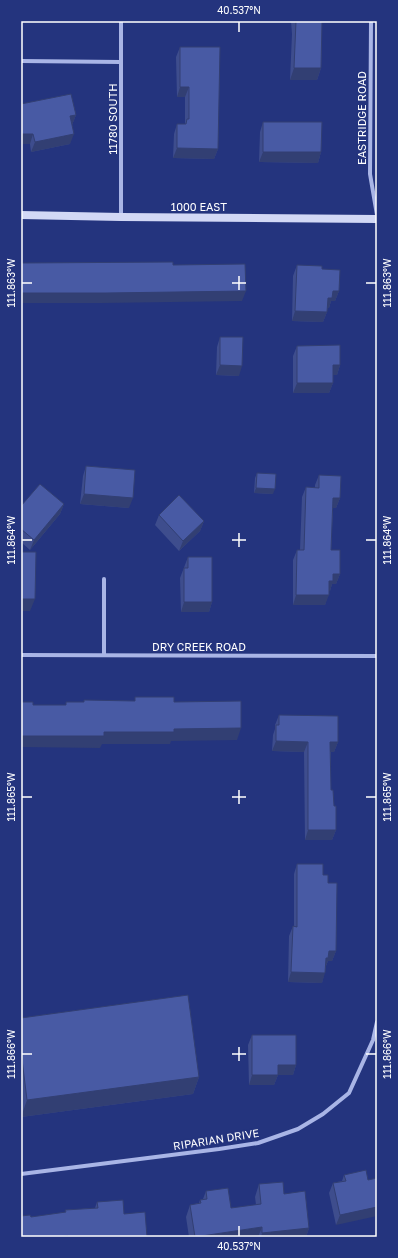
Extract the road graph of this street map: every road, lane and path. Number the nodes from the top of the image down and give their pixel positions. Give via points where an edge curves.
1 (121, 21) edge
2 (371, 21) edge
3 (21, 61) edge
4 (121, 62) junction
5 (21, 215) edge
6 (377, 215) edge
7 (121, 217) junction
8 (377, 219) edge
9 (104, 579) dead end
10 (21, 655) edge
11 (104, 655) junction
12 (377, 656) edge
13 (377, 1022) edge
14 (21, 1174) edge

1 - 4 street, 11780 SOUTH
2 - 6 street, EASTRIDGE ROAD via 370,174
3 - 4 street
4 - 7 street, 11780 SOUTH
5 - 7 street, 1000 EAST
7 - 8 street, 1000 EAST
9 - 11 street
10 - 11 street, DRY CREEK ROAD
11 - 12 street, DRY CREEK ROAD
13 - 14 street, RIPARIAN DRIVE via 373,1040 349,1092 324,1114 298,1129 258,1143

